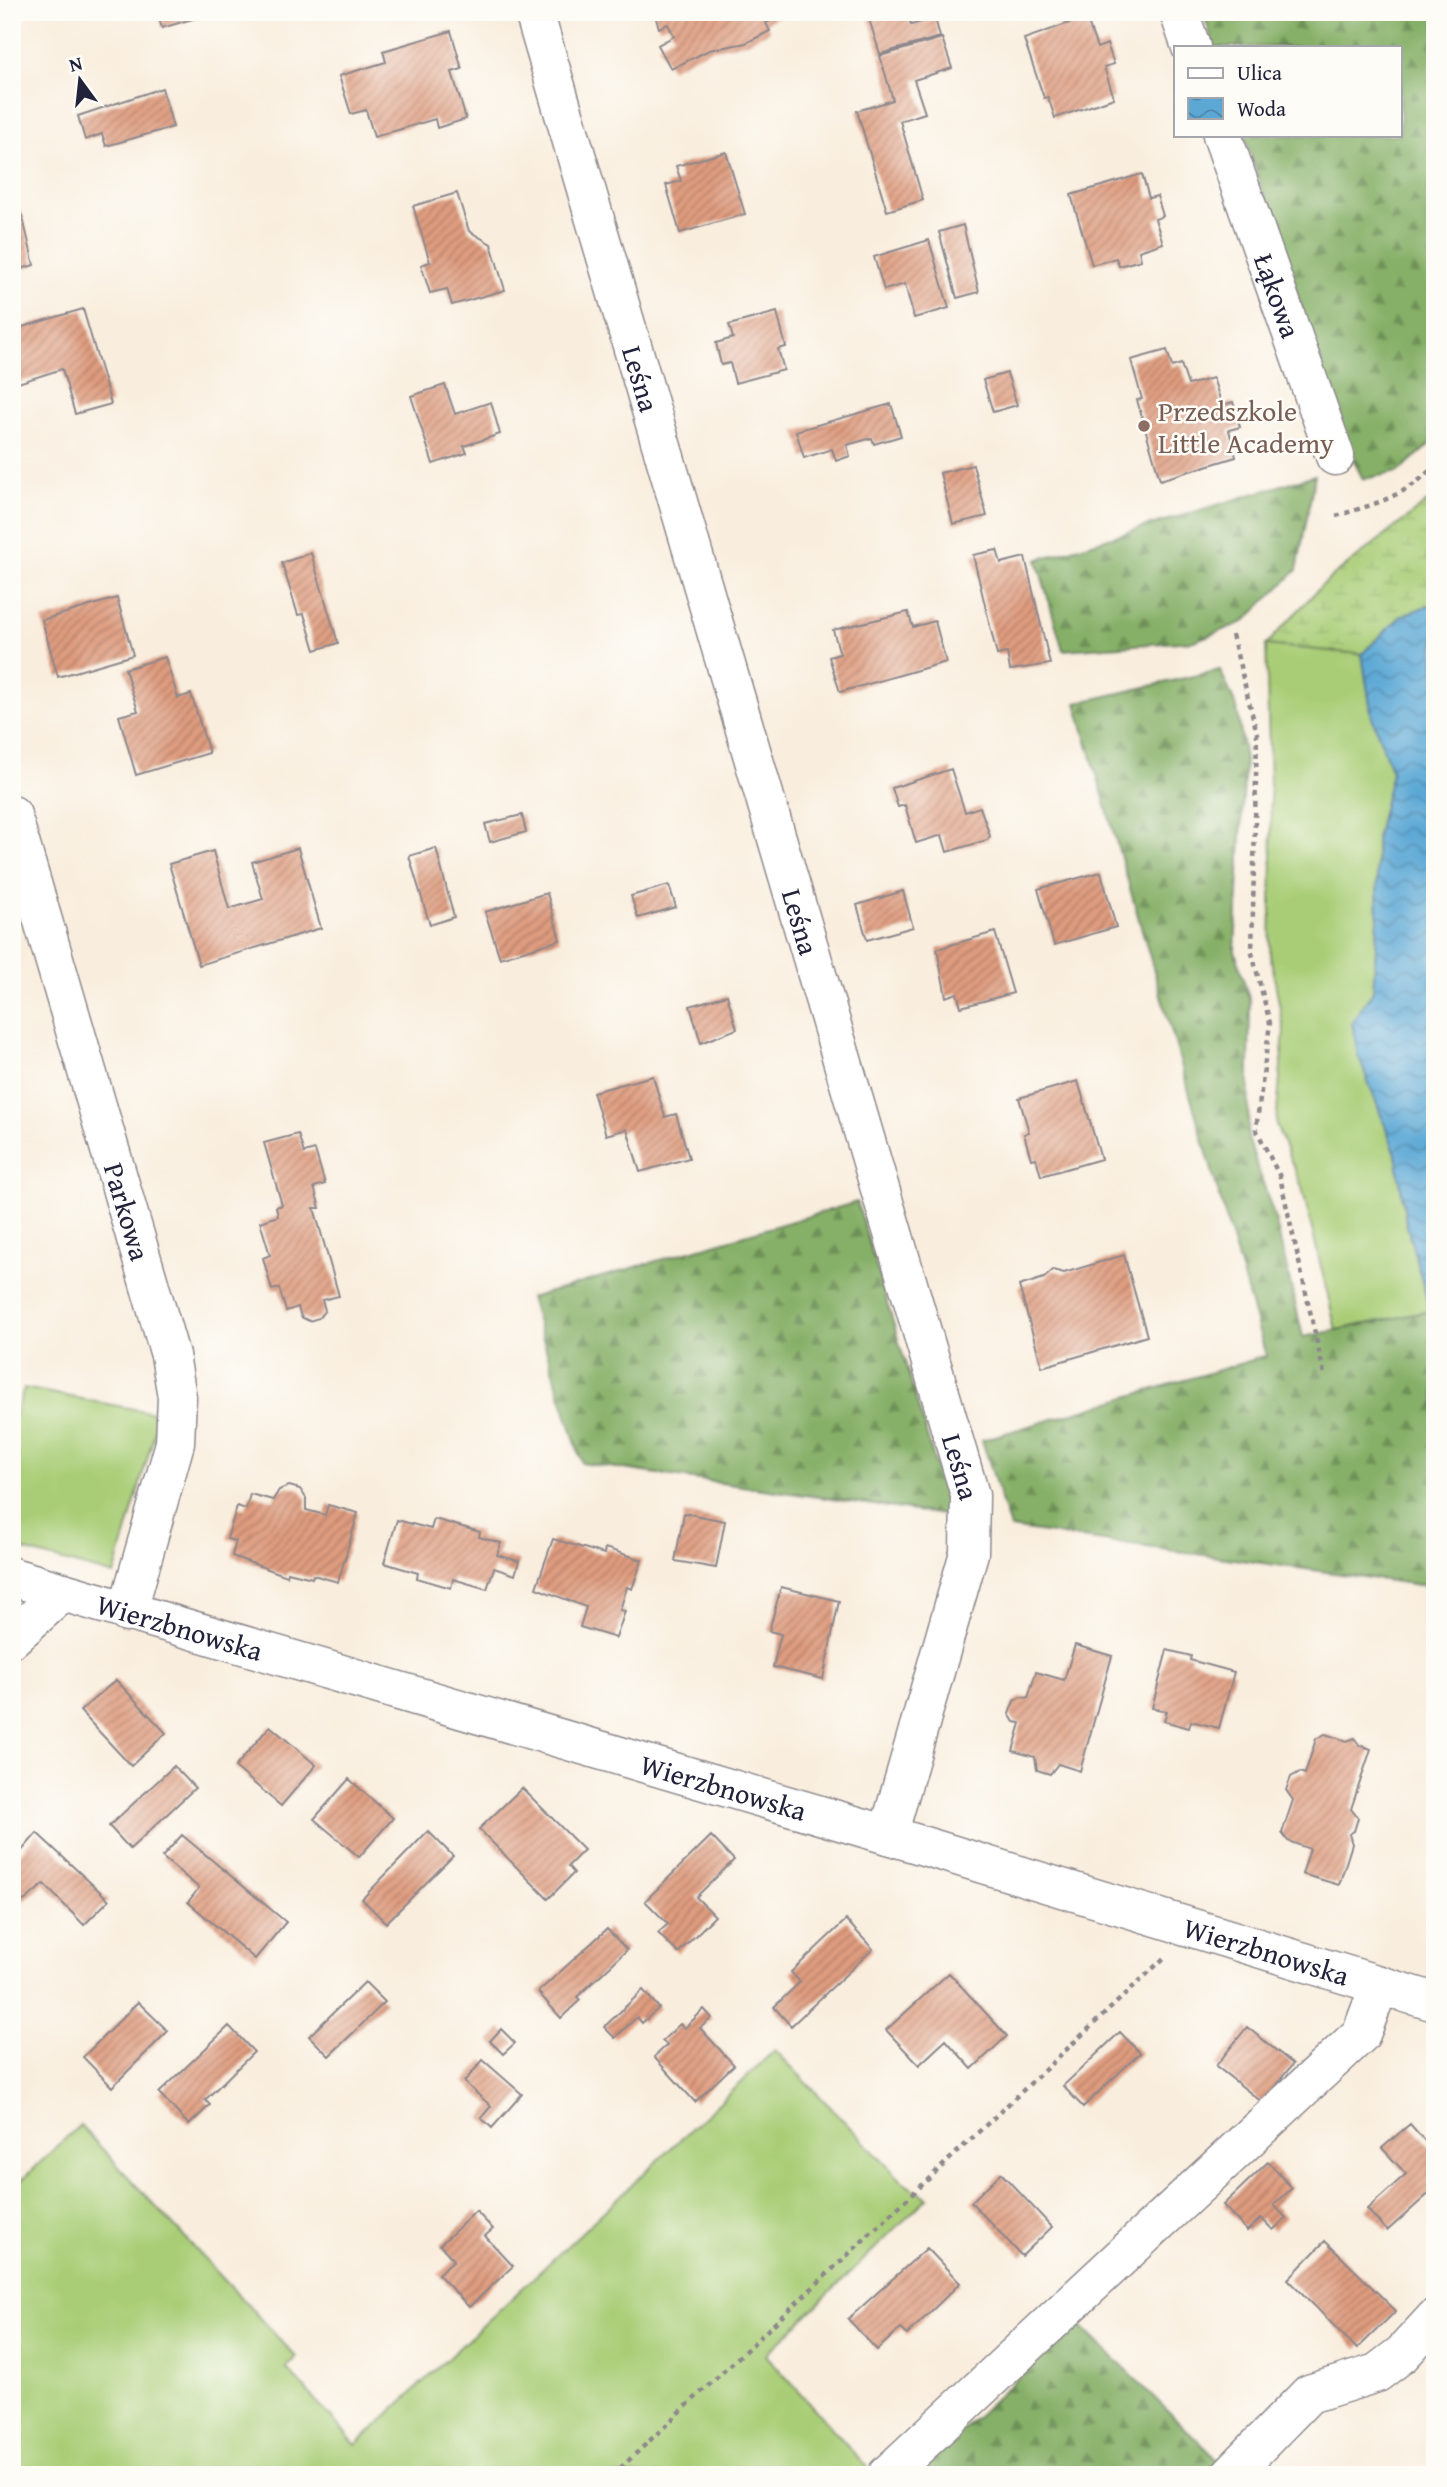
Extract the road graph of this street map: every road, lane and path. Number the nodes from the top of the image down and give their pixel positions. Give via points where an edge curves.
1 (534, 12) edge
2 (1179, 12) edge
3 (1191, 46) edge
4 (1222, 136) edge
5 (1335, 456) dead end
6 (1435, 464) edge
7 (1336, 516) dead end
8 (1232, 635) dead end
9 (12, 815) edge
10 (1325, 1378) dead end
11 (12, 1577) edge
12 (63, 1592) junction
13 (127, 1613) junction
14 (12, 1638) edge
15 (888, 1835) junction
16 (1196, 1929) junction
17 (1380, 1985) junction
18 (1435, 2002) edge
19 (1435, 2318) edge
20 (613, 2475) edge
21 (887, 2475) edge
22 (1230, 2475) edge

1 - 15 street, Leśna via 970,1495 969,1553
2 - 3 street
4 - 5 street, Łąkowa
6 - 7 path via 1424,478 1382,502
8 - 10 path via 1257,733 1252,953 1270,1023 1256,1129 1280,1177
9 - 13 street, Parkowa via 170,1355 177,1398 175,1443
11 - 12 street, Wierzbnowska
12 - 13 street, Wierzbnowska
12 - 14 street
13 - 15 street, Wierzbnowska
15 - 16 street, Wierzbnowska
16 - 17 street, Wierzbnowska
16 - 20 path
17 - 18 street, Wierzbnowska
17 - 21 street via 1360,2034
19 - 22 street via 1377,2373 1309,2394

